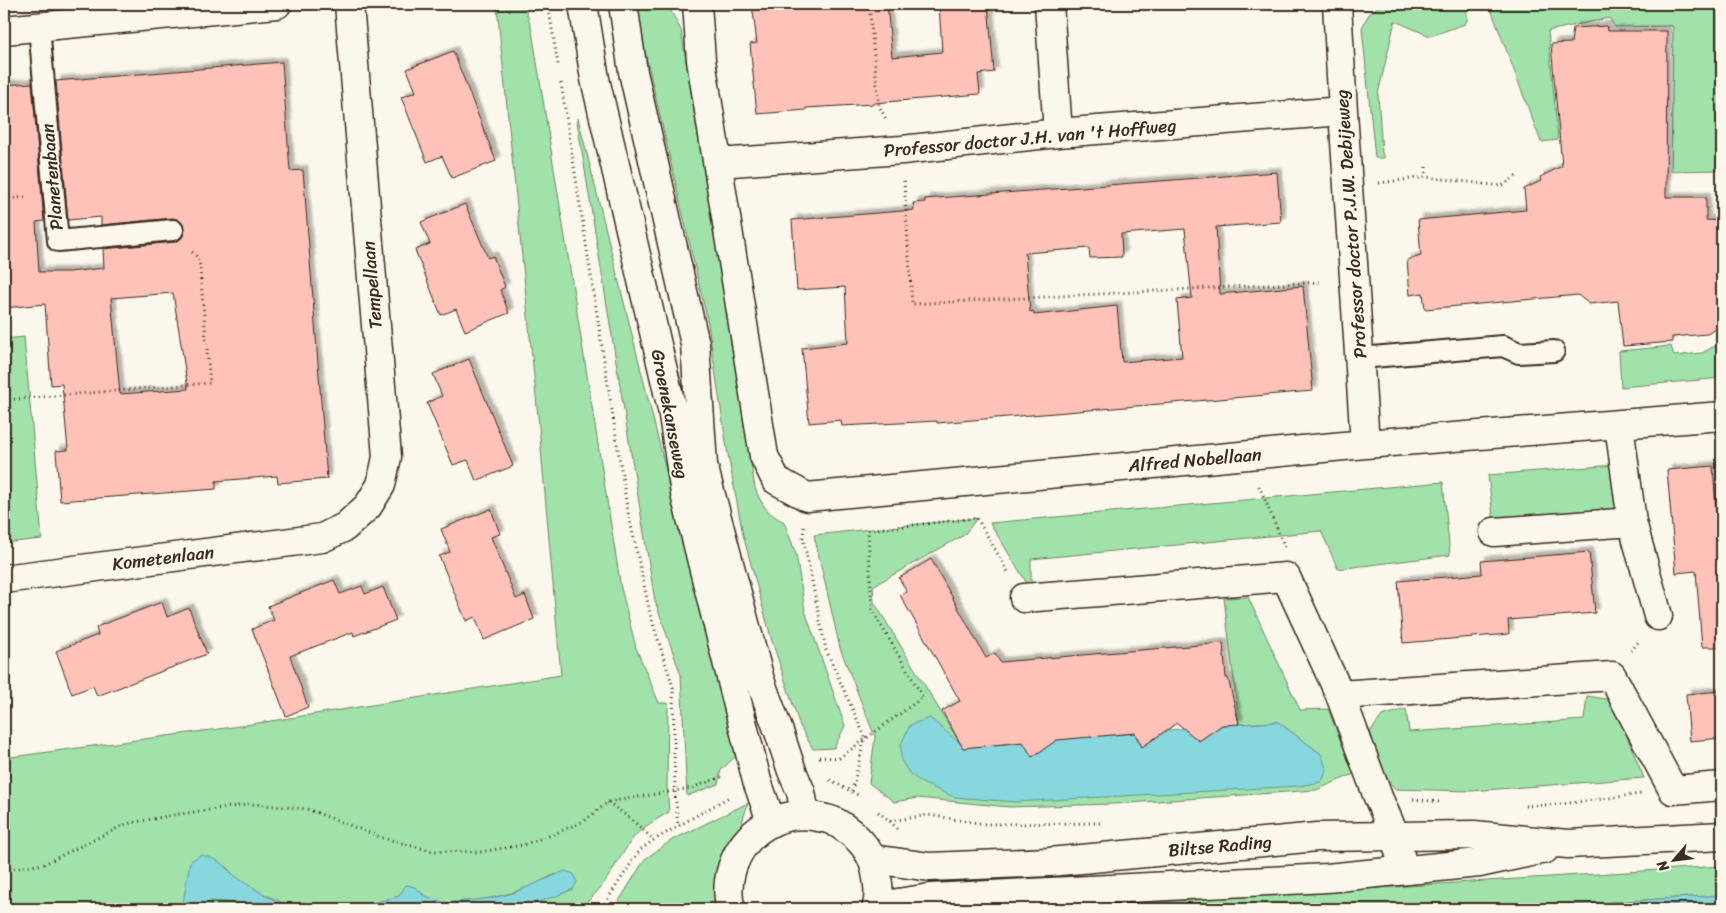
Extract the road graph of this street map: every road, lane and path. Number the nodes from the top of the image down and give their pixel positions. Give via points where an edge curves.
1 (277, 4) edge
2 (349, 4) edge
3 (548, 4) edge
4 (583, 4) edge
5 (623, 4) edge
6 (697, 4) edge
7 (869, 4) edge
8 (1054, 4) edge
9 (1337, 4) edge
10 (39, 27) junction
11 (4, 30) edge
12 (558, 67) dead end
13 (560, 76) dead end
14 (1343, 111) junction
15 (1058, 133) junction
16 (902, 150) junction
17 (718, 163) junction
18 (1426, 167) dead end
19 (1518, 175) dead end
20 (1426, 177) junction
21 (1349, 187) junction
22 (173, 230) joint
23 (1355, 280) junction
24 (1554, 351) dead end
25 (1360, 358) junction
26 (4, 400) edge
27 (1722, 416) edge
28 (1619, 425) junction
29 (1365, 444) junction
30 (1246, 455) junction
31 (807, 497) junction
32 (1632, 522) junction
33 (1494, 532) dead end
34 (322, 538) joint
35 (1286, 577) junction
36 (4, 579) edge
37 (1024, 598) joint
38 (1658, 616) joint
39 (1612, 676) junction
40 (1340, 696) junction
41 (865, 737) junction
42 (786, 756) junction
43 (753, 762) junction
44 (1722, 786) edge
45 (675, 791) junction
46 (852, 791) dead end
47 (608, 802) junction
48 (805, 814) junction
49 (771, 821) junction
50 (1395, 836) junction
51 (1722, 836) edge
52 (654, 840) junction
53 (1568, 844) junction
54 (873, 859) junction
55 (4, 870) edge
56 (1404, 870) junction
57 (877, 907) edge
58 (597, 909) edge
59 (731, 909) edge

1 - 10 street
2 - 34 street, Tempellaan via 387,457 381,485 368,506 345,527
3 - 12 path
4 - 43 street, Groenekanseweg via 594,79 672,408 686,494
5 - 42 street, Groenekanseweg via 633,72 695,344 703,465 760,680
6 - 17 street via 701,60
7 - 16 path via 879,106
8 - 15 street
9 - 14 street, Professor doctor P.J.W. Debijeweg
10 - 11 street
10 - 22 lane, Planetenbaan via 58,241
13 - 45 path via 627,507 651,617 673,687
14 - 15 street, Professor doctor J.H. van 't Hoffweg
14 - 21 street, Professor doctor P.J.W. Debijeweg
15 - 16 street, Professor doctor J.H. van 't Hoffweg
16 - 17 street, Professor doctor J.H. van 't Hoffweg
16 - 23 path via 912,304
17 - 31 street via 764,456 776,480
18 - 20 path
19 - 20 path via 1502,186
20 - 21 path
21 - 23 street, Professor doctor P.J.W. Debijeweg
22 - 26 path via 199,259 210,383
23 - 25 street, Professor doctor P.J.W. Debijeweg
24 - 25 lane via 1519,353 1503,346
25 - 29 street, Professor doctor P.J.W. Debijeweg
27 - 28 street, Alfred Nobellaan
28 - 29 street, Alfred Nobellaan
28 - 32 street
29 - 30 street, Alfred Nobellaan
30 - 31 street, Alfred Nobellaan
30 - 35 path via 1292,563
31 - 41 path via 803,537 826,650
32 - 33 street
32 - 38 street
34 - 36 street, Kometenlaan
35 - 37 street
35 - 40 street
37 - 41 path via 977,518 868,530 872,610 923,697
38 - 39 path
39 - 40 street
39 - 44 street via 1674,790
40 - 50 street
41 - 42 path via 839,758
41 - 46 path
42 - 48 street, Groenekanseweg via 801,792
43 - 45 path via 707,783
43 - 49 street, Groenekanseweg
45 - 47 path
45 - 52 path via 678,826
47 - 52 path
47 - 55 path via 584,821 554,834 523,845 480,852 432,851 383,838 307,809 252,804 126,824 44,864
48 - 49 street
48 - 54 street via 832,820 856,836
49 - 59 street via 751,835 736,855 728,878
50 - 53 street, Biltse Rading via 1474,835
50 - 54 street, Biltse Rading via 1317,837 1039,862 930,867
50 - 56 street
51 - 53 street, Biltse Rading
52 - 58 path via 640,850 603,906
53 - 56 street, Biltse Rading via 1479,863
54 - 57 street via 879,882
56 - 57 street, Biltse Rading via 1327,878 930,898

